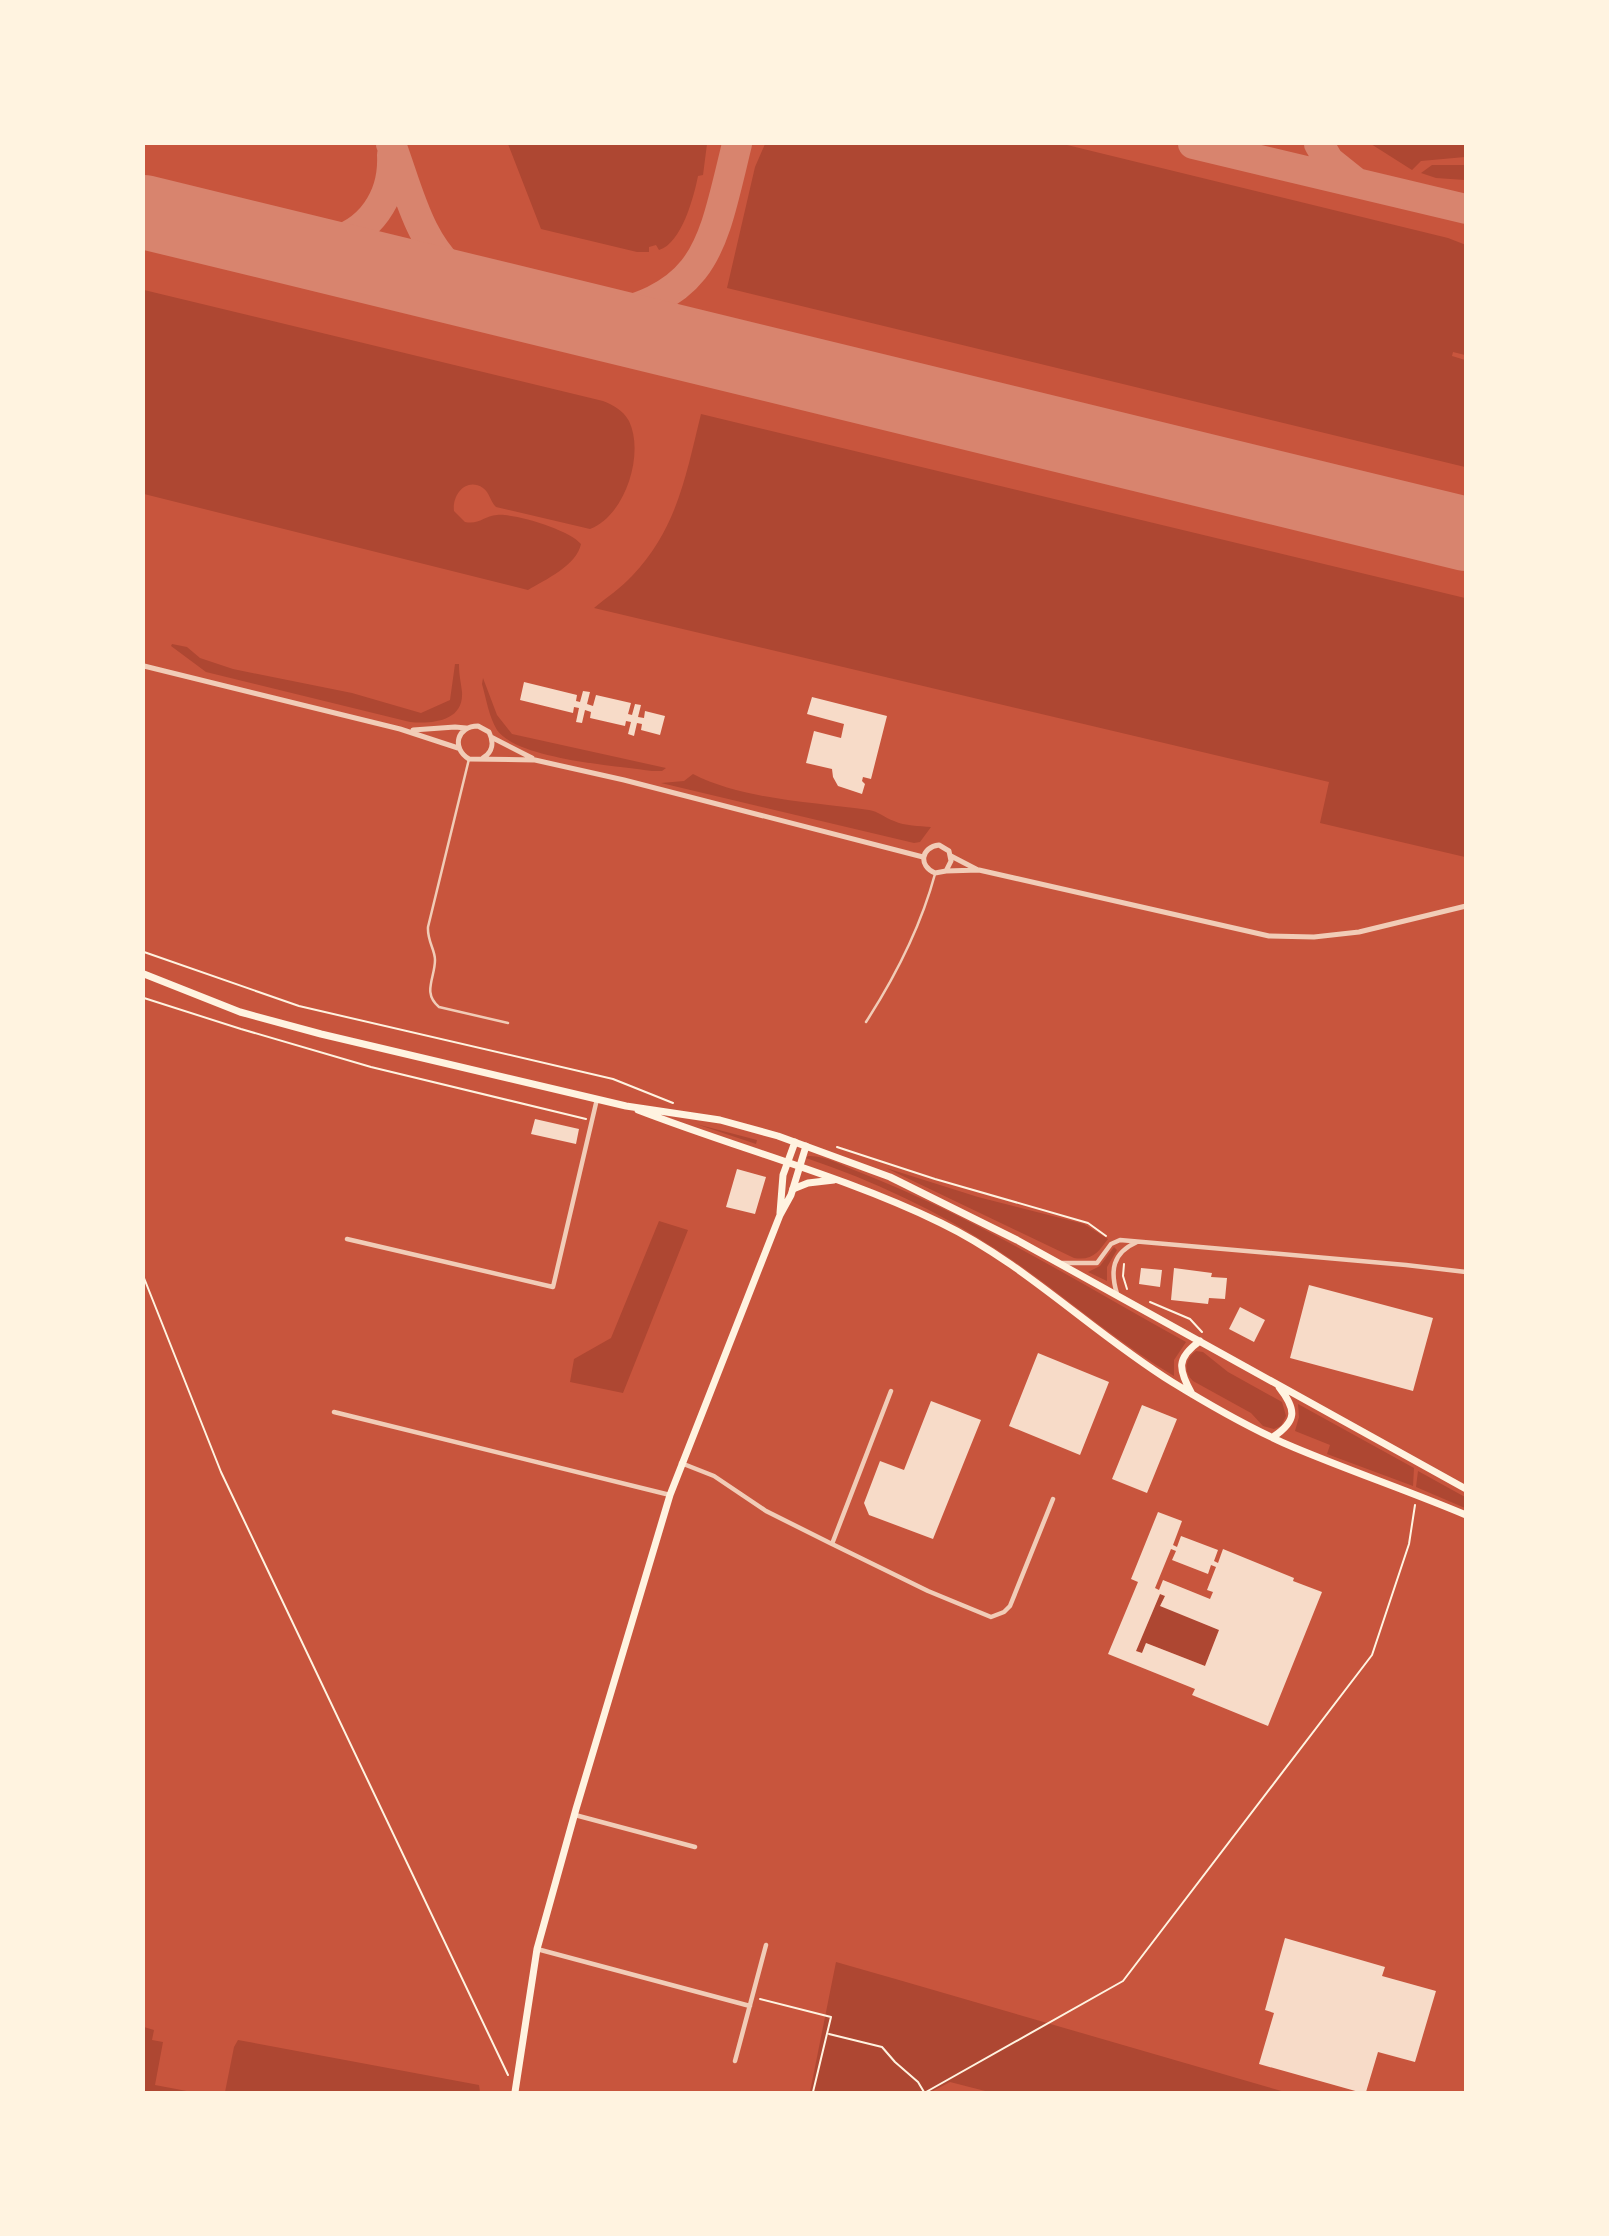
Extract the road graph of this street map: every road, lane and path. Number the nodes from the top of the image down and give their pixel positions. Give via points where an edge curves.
1 (144, 666) edge
2 (466, 728) junction
3 (400, 729) junction
4 (491, 737) junction
5 (458, 748) junction
6 (483, 758) junction
7 (469, 760) junction
8 (535, 760) junction
9 (951, 856) junction
10 (923, 857) junction
11 (979, 870) junction
12 (946, 871) junction
13 (935, 873) junction
14 (1465, 906) edge
15 (144, 952) edge
16 (144, 974) edge
17 (144, 998) edge
18 (866, 1022) dead end
19 (508, 1023) dead end
20 (591, 1074) dead end
21 (597, 1099) junction
22 (626, 1106) junction
23 (587, 1119) dead end
24 (795, 1142) junction
25 (806, 1146) junction
26 (788, 1162) junction
27 (799, 1166) junction
28 (839, 1181) junction
29 (793, 1189) junction
30 (780, 1215) junction
31 (347, 1239) dead end
32 (1138, 1242) junction
33 (1127, 1259) dead end
34 (1058, 1263) junction
35 (1465, 1272) edge
36 (144, 1278) edge
37 (1128, 1291) dead end
38 (1118, 1295) junction
39 (1144, 1300) dead end
40 (1201, 1336) junction
41 (1275, 1383) junction
42 (891, 1391) dead end
43 (1192, 1394) junction
44 (334, 1412) dead end
45 (1273, 1437) junction
46 (681, 1463) junction
47 (1465, 1489) edge
48 (670, 1495) junction
49 (1054, 1499) dead end
50 (1415, 1504) dead end
51 (1465, 1515) edge
52 (832, 1544) junction
53 (575, 1815) junction
54 (695, 1847) dead end
55 (766, 1945) dead end
56 (537, 1949) junction
57 (752, 1997) junction
58 (750, 2006) junction
59 (827, 2033) junction
60 (734, 2061) dead end
61 (515, 2089) edge
62 (813, 2092) edge
63 (925, 2092) edge

1 - 3 street
2 - 3 street
2 - 4 street via 482,727
2 - 5 street
3 - 5 street
4 - 6 street via 491,750
4 - 8 street
5 - 7 street
6 - 7 street
6 - 8 street
7 - 19 lane via 428,927 435,958 429,992 443,1009
8 - 10 street
9 - 10 street via 939,845 929,848
9 - 11 street
9 - 12 street
10 - 13 street via 926,868
11 - 12 street
11 - 14 street via 1269,936 1359,932
12 - 13 street
13 - 18 lane via 928,902 899,965
15 - 20 path via 299,1006
16 - 21 main road via 240,1012 307,1031
17 - 23 path via 371,1067
21 - 22 main road
21 - 31 street via 553,1287
22 - 24 main road via 720,1119
22 - 26 main road
24 - 25 main road
24 - 26 main road
25 - 27 main road
25 - 34 main road via 890,1177
26 - 27 main road
26 - 30 main road
27 - 28 main road
27 - 29 main road
28 - 29 main road via 816,1181
28 - 43 main road via 966,1237
29 - 30 main road
30 - 46 main road
32 - 34 street via 1114,1242 1093,1264
32 - 35 street
32 - 38 street via 1121,1252 1113,1264
33 - 37 path via 1123,1276
34 - 38 main road
36 - 61 path via 227,1485
38 - 40 main road
39 - 40 path via 1190,1319
40 - 41 main road
40 - 43 main road via 1181,1366
41 - 45 main road via 1290,1402 1292,1414 1289,1425
41 - 47 main road
42 - 52 street
43 - 45 main road
44 - 48 street
45 - 51 main road
46 - 48 main road
46 - 52 street via 715,1476 766,1511
48 - 53 main road
49 - 52 street via 1010,1606 991,1617
50 - 63 path via 1409,1544 1372,1655 1123,1981
53 - 54 street
53 - 56 main road
55 - 57 street
56 - 58 street
56 - 61 main road
57 - 58 street
57 - 59 path via 831,2017
58 - 60 street
59 - 62 path
59 - 63 path via 883,2047

